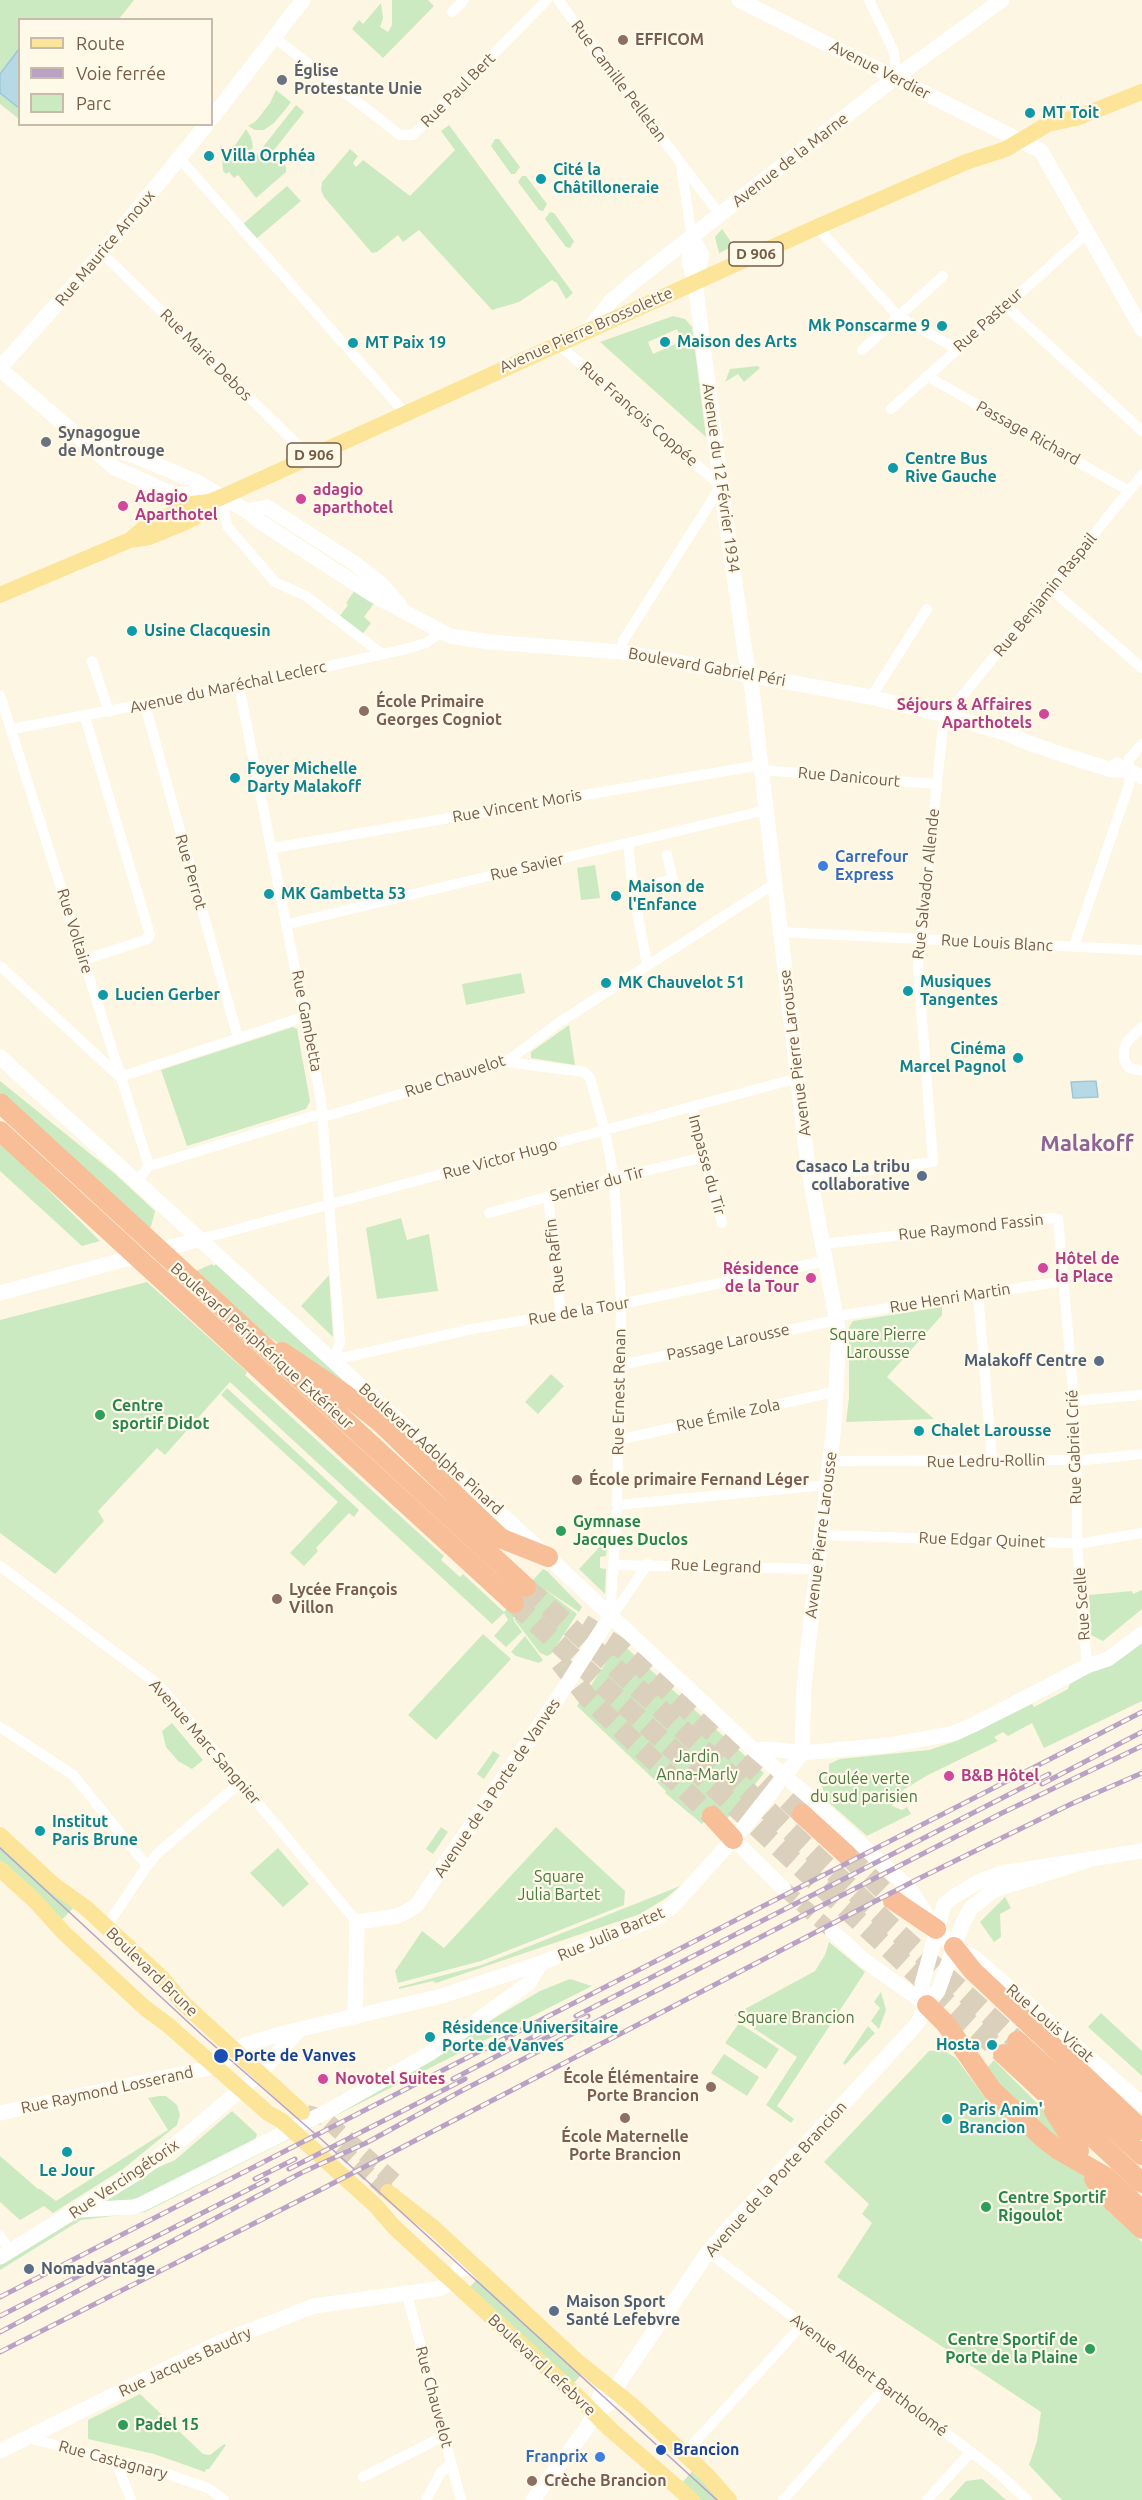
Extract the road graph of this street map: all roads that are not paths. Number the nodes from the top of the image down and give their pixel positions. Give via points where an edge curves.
1 (303, 0) edge
2 (464, 0) edge
3 (548, 0) edge
4 (558, 0) edge
5 (739, 0) edge
6 (869, 0) edge
7 (1002, 0) edge
8 (453, 12) dead end
9 (275, 38) junction
10 (896, 77) junction
11 (1142, 92) edge
12 (213, 117) edge
13 (205, 126) edge
14 (1020, 141) junction
15 (180, 159) junction
16 (680, 162) junction
17 (720, 215) junction
18 (817, 227) junction
19 (1087, 232) junction
20 (692, 237) junction
21 (102, 253) junction
22 (943, 276) dead end
23 (695, 281) junction
24 (1005, 305) junction
25 (898, 316) junction
26 (1142, 329) edge
27 (588, 330) junction
28 (557, 343) junction
29 (957, 349) junction
30 (862, 350) dead end
31 (0, 369) edge
32 (927, 376) junction
33 (891, 409) dead end
34 (405, 412) junction
35 (1142, 431) edge
36 (310, 457) junction
37 (1142, 475) edge
38 (721, 486) junction
39 (1129, 491) junction
40 (215, 500) junction
41 (1050, 588) junction
42 (0, 598) edge
43 (927, 609) dead end
44 (441, 633) junction
45 (621, 652) junction
46 (382, 654) junction
47 (92, 660) dead end
48 (1142, 668) edge
49 (749, 674) junction
50 (239, 686) junction
51 (0, 695) edge
52 (871, 697) junction
53 (145, 705) junction
54 (109, 712) junction
55 (948, 716) junction
56 (85, 717) junction
57 (12, 729) junction
58 (1142, 744) edge
59 (761, 768) junction
60 (1132, 773) edge
61 (936, 784) junction
62 (766, 810) junction
63 (628, 843) junction
64 (273, 848) junction
65 (667, 855) dead end
66 (774, 884) junction
67 (633, 890) junction
68 (288, 924) junction
69 (780, 932) junction
70 (920, 939) junction
71 (1074, 946) junction
72 (1142, 950) edge
73 (84, 960) junction
74 (647, 964) junction
75 (0, 966) edge
76 (306, 1016) junction
77 (1142, 1027) edge
78 (238, 1038) junction
79 (0, 1057) edge
80 (506, 1062) junction
81 (1142, 1071) edge
82 (120, 1077) junction
83 (798, 1078) junction
84 (0, 1103) edge
85 (692, 1107) junction
86 (323, 1116) junction
87 (0, 1131) edge
88 (605, 1131) junction
89 (705, 1157) junction
90 (149, 1167) junction
91 (810, 1177) junction
92 (614, 1178) junction
93 (136, 1181) junction
94 (548, 1197) junction
95 (328, 1206) junction
96 (489, 1213) dead end
97 (722, 1223) dead end
98 (196, 1240) junction
99 (822, 1244) junction
100 (825, 1261) junction
101 (1065, 1281) junction
102 (0, 1293) edge
103 (978, 1293) junction
104 (621, 1304) junction
105 (561, 1314) junction
106 (837, 1320) junction
107 (254, 1339) junction
108 (333, 1360) junction
109 (620, 1365) junction
110 (838, 1391) junction
111 (1142, 1395) edge
112 (1074, 1401) junction
113 (618, 1440) junction
114 (1142, 1454) edge
115 (1077, 1460) junction
116 (831, 1461) junction
117 (992, 1461) junction
118 (827, 1485) junction
119 (617, 1504) junction
120 (1142, 1533) edge
121 (822, 1535) junction
122 (1077, 1543) junction
123 (548, 1557) junction
124 (614, 1564) junction
125 (648, 1564) junction
126 (0, 1566) edge
127 (817, 1569) junction
128 (526, 1587) tunnel mouth
129 (514, 1603) tunnel mouth
130 (610, 1617) junction
131 (1142, 1622) edge
132 (1142, 1634) edge
133 (1087, 1666) junction
134 (0, 1727) edge
135 (754, 1750) junction
136 (802, 1753) junction
137 (784, 1775) junction
138 (240, 1783) junction
139 (802, 1814) tunnel mouth
140 (712, 1816) tunnel mouth
141 (0, 1835) edge
142 (733, 1839) junction
143 (854, 1849) junction
144 (1142, 1851) edge
145 (1086, 1861) junction
146 (147, 1866) junction
147 (0, 1869) edge
148 (784, 1889) tunnel mouth
149 (893, 1900) tunnel mouth
150 (357, 1922) junction
151 (106, 1927) junction
152 (936, 1929) junction
153 (832, 1931) tunnel mouth
154 (954, 1947) junction
155 (541, 1963) junction
156 (927, 2006) junction
157 (355, 2017) junction
158 (298, 2031) junction
159 (236, 2052) junction
160 (214, 2067) junction
161 (260, 2073) junction
162 (240, 2090) junction
163 (1042, 2090) junction
164 (1142, 2104) edge
165 (302, 2112) tunnel mouth
166 (0, 2113) edge
167 (1142, 2130) edge
168 (1079, 2151) dead end
169 (1142, 2155) edge
170 (1094, 2179) dead end
171 (1142, 2183) edge
172 (394, 2189) tunnel mouth
173 (80, 2210) junction
174 (1142, 2210) edge
175 (1142, 2229) edge
176 (0, 2236) edge
177 (708, 2252) junction
178 (5, 2254) edge
179 (478, 2268) junction
180 (451, 2279) junction
181 (407, 2294) junction
182 (802, 2325) junction
183 (885, 2387) junction
184 (614, 2390) junction
185 (594, 2414) junction
186 (444, 2436) junction
187 (28, 2438) junction
188 (0, 2451) edge
189 (971, 2452) junction
190 (685, 2453) junction
191 (115, 2459) junction
192 (451, 2464) junction
193 (363, 2477) dead end
194 (131, 2500) edge
195 (224, 2500) edge
196 (426, 2500) edge
197 (461, 2500) edge
198 (533, 2500) edge
199 (692, 2500) edge
200 (729, 2500) edge
201 (783, 2500) edge
202 (927, 2500) edge
203 (1027, 2500) edge

1 - 9 main road
2 - 8 street
3 - 9 street, Rue Paul Bert via 413,135 400,135
4 - 16 street, Rue Camille Pelletan
5 - 10 main road, Avenue Verdier
6 - 10 street via 894,52
7 - 10 main road, Avenue de la Marne
9 - 12 main road
10 - 14 main road, Avenue Verdier
10 - 17 main road, Avenue de la Marne
11 - 14 main road, Avenue Pierre Brossolette / D 906 via 1076,118 1048,124
13 - 15 main road, Rue Maurice Arnoux
14 - 18 main road, Avenue Pierre Brossolette / D 906 via 997,142 966,162
14 - 19 main road, Avenue Verdier via 1041,151
15 - 21 main road, Rue Maurice Arnoux
15 - 34 street
16 - 17 street, Rue Camille Pelletan
16 - 20 street, Rue Camille Pelletan
17 - 20 main road, Avenue de la Marne
18 - 23 main road, Avenue Pierre Brossolette / D 906
18 - 25 street
19 - 24 street, Rue Pasteur
19 - 26 main road, Avenue Verdier
20 - 23 main road, Avenue du 12 Février 1934 via 689,262
20 - 27 main road, Avenue de la Marne via 616,297
21 - 31 main road, Rue Maurice Arnoux
21 - 36 street, Rue Marie Debos
22 - 25 street
23 - 27 main road, Avenue Pierre Brossolette / D 906
23 - 38 main road, Avenue du 12 Février 1934
24 - 29 street, Rue Pasteur
24 - 35 street
25 - 29 street
25 - 30 street
27 - 28 main road, Avenue Pierre Brossolette / D 906
28 - 34 main road, Avenue Pierre Brossolette / D 906
28 - 38 street, Rue François Coppée
29 - 32 street, Rue Pasteur
31 - 40 main road via 115,468 173,494
32 - 33 street, Rue Pasteur
32 - 39 street, Passage Richard
34 - 36 main road, Avenue Pierre Brossolette / D 906
36 - 40 main road, Avenue Pierre Brossolette / D 906
37 - 39 street, Rue Benjamin Raspail
38 - 45 street via 623,641
38 - 49 main road, Avenue du 12 Février 1934
39 - 41 street, Rue Benjamin Raspail
40 - 42 main road, Avenue Pierre Brossolette / D 906 via 188,521 150,537 130,540
40 - 44 main road, Boulevard Gabriel Péri via 247,511 345,577
40 - 46 street via 227,526 275,582 306,596
41 - 48 street
41 - 55 street, Rue Benjamin Raspail
43 - 52 street
44 - 45 main road, Boulevard Gabriel Péri via 489,642
44 - 46 street, Avenue du Maréchal Leclerc via 426,643
45 - 49 main road, Boulevard Gabriel Péri
46 - 50 street, Avenue du Maréchal Leclerc
47 - 54 street
49 - 52 main road, Boulevard Gabriel Péri
49 - 59 main road, Avenue Pierre Larousse
50 - 53 street, Avenue du Maréchal Leclerc
50 - 64 street, Rue Gambetta
51 - 57 street, Rue Voltaire
52 - 55 main road, Boulevard Gabriel Péri
53 - 54 street, Avenue du Maréchal Leclerc
53 - 78 street, Rue Perrot
54 - 56 street, Avenue du Maréchal Leclerc
55 - 60 main road, Boulevard Gabriel Péri via 1112,770
55 - 61 street, Rue Salvador Allende via 943,726
56 - 57 street, Avenue du Maréchal Leclerc
56 - 73 street via 150,935 148,939
57 - 73 street, Rue Voltaire
58 - 60 street via 1129,759
59 - 61 street, Rue Danicourt
59 - 62 main road, Avenue Pierre Larousse
59 - 64 street, Rue Vincent Moris
60 - 71 street
61 - 70 street, Rue Salvador Allende
62 - 63 street, Rue Savier
62 - 66 main road, Avenue Pierre Larousse
63 - 67 street
63 - 68 street, Rue Savier
64 - 68 street, Rue Gambetta
65 - 67 street via 673,879
66 - 69 main road, Avenue Pierre Larousse
66 - 74 street, Rue Chauvelot
67 - 74 street
68 - 76 street, Rue Gambetta
69 - 70 street, Rue Louis Blanc
69 - 83 main road, Avenue Pierre Larousse
70 - 71 street, Rue Louis Blanc
70 - 91 street, Rue Salvador Allende via 918,966 933,1162
71 - 72 street, Rue Louis Blanc
73 - 82 street, Rue Voltaire
74 - 80 street, Rue Chauvelot
75 - 82 street
76 - 78 street
76 - 86 street, Rue Gambetta
77 - 81 street via 1124,1049 1129,1068
78 - 82 street
79 - 93 main road, Boulevard Adolphe Pinard
80 - 86 street, Rue Chauvelot
80 - 88 street, Rue Ernest Renan via 584,1072 590,1078
82 - 90 street, Rue Voltaire
83 - 85 street, Rue Victor Hugo
83 - 91 main road, Avenue Pierre Larousse
84 - 107 highway, Boulevard Périphérique Extérieur
85 - 88 street, Rue Victor Hugo
85 - 89 street, Impasse du Tir
86 - 90 street, Rue Chauvelot
86 - 95 street, Rue Gambetta
87 - 129 highway
88 - 92 street, Rue Ernest Renan
88 - 95 street, Rue Victor Hugo
89 - 92 street, Sentier du Tir
89 - 97 street, Impasse du Tir
90 - 93 street, Rue Chauvelot
91 - 99 main road, Avenue Pierre Larousse
92 - 94 street, Sentier du Tir
92 - 104 street, Rue Ernest Renan
93 - 98 main road, Boulevard Adolphe Pinard
94 - 96 street, Sentier du Tir
94 - 105 street, Rue Raffin
95 - 98 street, Rue Victor Hugo
95 - 108 street, Rue Gambetta via 340,1343
98 - 102 main road
98 - 108 main road, Boulevard Adolphe Pinard
99 - 100 main road, Avenue Pierre Larousse
99 - 101 street, Rue Raymond Fassin via 1053,1218 1060,1225
100 - 104 street, Rue de la Tour
100 - 106 main road, Avenue Pierre Larousse
101 - 103 street, Rue Henri Martin
101 - 112 street, Rue Gabriel Crié
103 - 106 street, Rue Henri Martin via 844,1315
103 - 117 street
104 - 105 street, Rue de la Tour
104 - 109 street, Rue Ernest Renan
105 - 108 street, Rue de la Tour
106 - 109 street, Passage Larousse
106 - 110 main road, Avenue Pierre Larousse
107 - 123 highway via 291,1357 346,1395 415,1454 500,1538
107 - 128 highway, Boulevard Périphérique Extérieur
108 - 123 main road, Boulevard Adolphe Pinard
109 - 113 street, Rue Ernest Renan
110 - 113 street, Rue Émile Zola
110 - 116 main road, Avenue Pierre Larousse
111 - 112 street
112 - 115 street, Rue Gabriel Crié
113 - 119 street, Rue Ernest Renan
114 - 115 street, Rue Ledru-Rollin
115 - 117 street, Rue Ledru-Rollin
115 - 122 street, Rue Gabriel Crié
116 - 117 street, Rue Ledru-Rollin
116 - 118 main road, Avenue Pierre Larousse
118 - 119 street
118 - 121 main road, Avenue Pierre Larousse
119 - 124 street, Rue Ernest Renan
120 - 122 street, Rue Edgar Quinet
121 - 122 street, Rue Edgar Quinet
121 - 127 main road, Avenue Pierre Larousse
122 - 133 street, Rue Scelle
123 - 130 main road, Boulevard Adolphe Pinard
124 - 125 street, Rue Legrand
124 - 130 street, Rue Ernest Renan
125 - 127 street, Rue Legrand
125 - 130 street
126 - 138 street, Avenue Marc Sangnier via 160,1686
127 - 136 main road, Avenue Pierre Larousse via 804,1687
130 - 135 main road, Boulevard Adolphe Pinard
130 - 150 main road, Avenue de la Porte de Vanves via 416,1906 398,1916
131 - 133 main road
132 - 133 main road via 1108,1659
133 - 136 main road via 951,1734 889,1745
134 - 146 street via 73,1775
135 - 136 main road
135 - 137 main road, Boulevard Adolphe Pinard
136 - 137 main road, Rue Julia Bartet
137 - 142 main road, Rue Julia Bartet
137 - 143 main road, Boulevard Adolphe Pinard
138 - 146 street
138 - 150 street, Avenue Marc Sangnier
139 - 143 highway
140 - 142 highway
141 - 151 main road, Boulevard Brune
142 - 148 main road
142 - 155 main road, Rue Julia Bartet via 673,1906 656,1918
143 - 152 main road via 910,1889
144 - 145 main road
145 - 152 main road via 1019,1869 980,1881 944,1905
145 - 154 main road, Avenue de la Porte Brancion via 986,1894 971,1908
146 - 151 street
147 - 160 main road, Boulevard Brune via 64,1933
149 - 152 highway
150 - 157 main road
151 - 159 main road, Boulevard Brune
152 - 154 main road, Rue Louis Vicat
152 - 156 main road via 922,1983
153 - 156 main road
154 - 156 main road, Avenue de la Porte Brancion via 938,1991
154 - 164 main road, Rue Louis Vicat via 975,1958
154 - 167 highway via 973,1971
155 - 157 main road, Rue Julia Bartet via 442,1996
155 - 173 main road via 536,1975 522,1988 465,2029 330,2110 142,2204
156 - 174 highway via 946,2024 992,2090 1043,2138 1106,2177
156 - 177 main road, Avenue de la Porte Brancion via 912,2031
157 - 158 main road, Rue Julia Bartet
158 - 159 main road, Rue Julia Bartet via 247,2044
158 - 161 main road, Rue Vercingétorix
159 - 160 main road, Rue Julia Bartet
159 - 161 main road, Boulevard Brune
160 - 162 main road, Boulevard Brune
160 - 166 main road, Rue Raymond Losserand
161 - 162 main road, Rue Vercingétorix
161 - 165 main road, Boulevard Brune
162 - 173 main road, Rue Vercingétorix via 140,2171
162 - 180 main road, Boulevard Lefebvre via 367,2211 394,2227
163 - 168 highway
163 - 169 highway via 1010,2047
163 - 171 highway
170 - 175 highway
172 - 179 main road, Boulevard Lefebvre
173 - 178 main road, Rue Vercingétorix
176 - 178 street
177 - 182 street, Avenue Albert Bartholomé
177 - 184 main road, Avenue de la Porte Brancion
179 - 180 main road, Rue Jacques Baudry via 460,2268
179 - 184 main road, Boulevard Lefebvre via 578,2362
180 - 181 main road, Rue Jacques Baudry via 444,2287
180 - 185 main road, Boulevard Lefebvre
181 - 186 street, Rue Chauvelot
181 - 187 main road, Rue Jacques Baudry via 314,2306 221,2342
182 - 183 street, Avenue Albert Bartholomé
182 - 190 street
183 - 189 street, Avenue Albert Bartholomé
183 - 201 street
184 - 185 main road, Avenue de la Porte Brancion via 606,2407
184 - 190 main road, Boulevard Lefebvre
185 - 198 main road, Avenue de la Porte Brancion
185 - 199 main road, Boulevard Lefebvre
186 - 192 street, Rue Chauvelot
186 - 193 street
187 - 188 main road
187 - 191 street, Rue Castagnary
189 - 202 street
189 - 203 street, Avenue Albert Bartholomé
190 - 200 main road, Boulevard Lefebvre
191 - 194 street
191 - 195 street, Rue Castagnary via 208,2488
192 - 196 street via 441,2472
192 - 197 street, Rue Chauvelot

